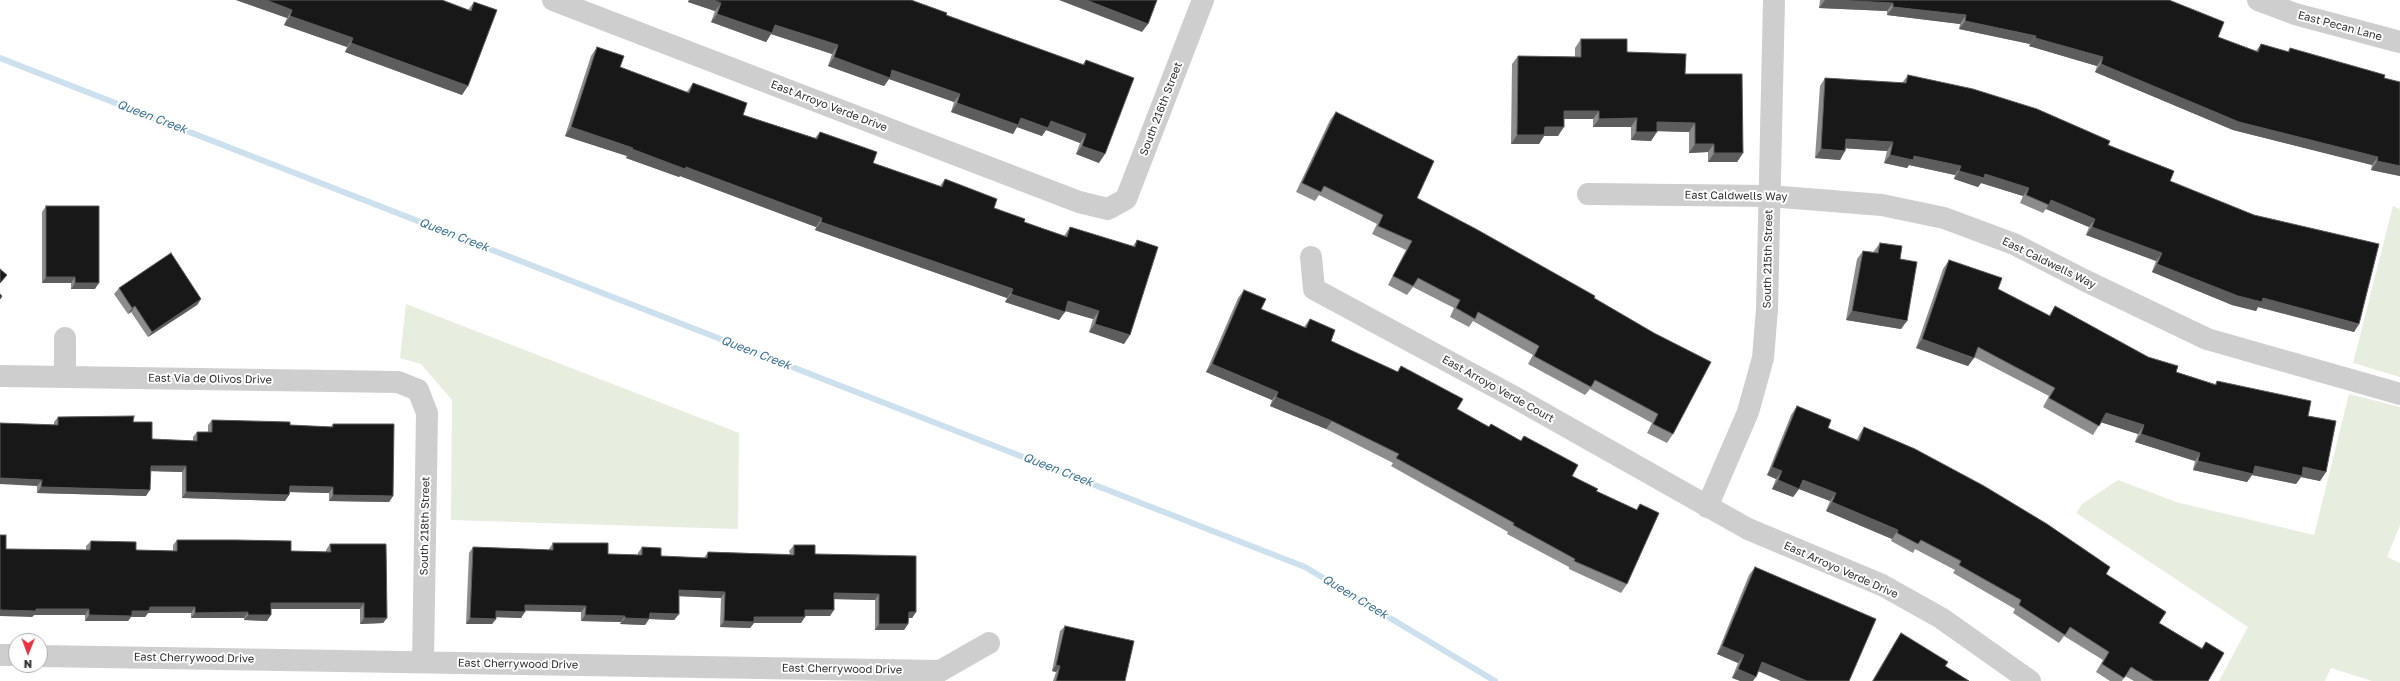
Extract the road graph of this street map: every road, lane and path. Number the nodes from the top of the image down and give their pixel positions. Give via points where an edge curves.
1 (1203, 0) edge
2 (1774, 0) edge
3 (2258, 0) edge
4 (566, 3) edge
5 (2400, 42) edge
6 (1588, 194) dead end
7 (1769, 196) junction
8 (1108, 208) joint
9 (1311, 257) dead end
10 (65, 338) dead end
11 (0, 376) edge
12 (65, 377) junction
13 (418, 390) joint
14 (2400, 394) edge
15 (1707, 507) junction
16 (989, 643) dead end
17 (48, 656) edge
18 (423, 662) junction
19 (2030, 681) edge

1 - 8 street, South 216th Street via 1126,199
2 - 7 street, South 215th Street
3 - 5 street, East Pecan Lane via 2295,14
4 - 8 street, East Arroyo Verde Drive via 1078,202
6 - 7 street, East Caldwells Way
7 - 14 street, East Caldwells Way via 1882,204 1944,218 2014,244 2207,339
7 - 15 street, South 215th Street via 1767,309 1763,358 1748,412
9 - 15 street, East Arroyo Verde Court via 1314,289 1516,398
10 - 12 street
11 - 12 street, East Via de Olivos Drive
12 - 13 street, East Via de Olivos Drive via 398,382
13 - 18 street, South 218th Street via 427,413
15 - 19 street, East Arroyo Verde Drive via 1748,529 1882,586 1941,618
16 - 18 street, East Cherrywood Drive via 940,671
17 - 18 street, East Cherrywood Drive

